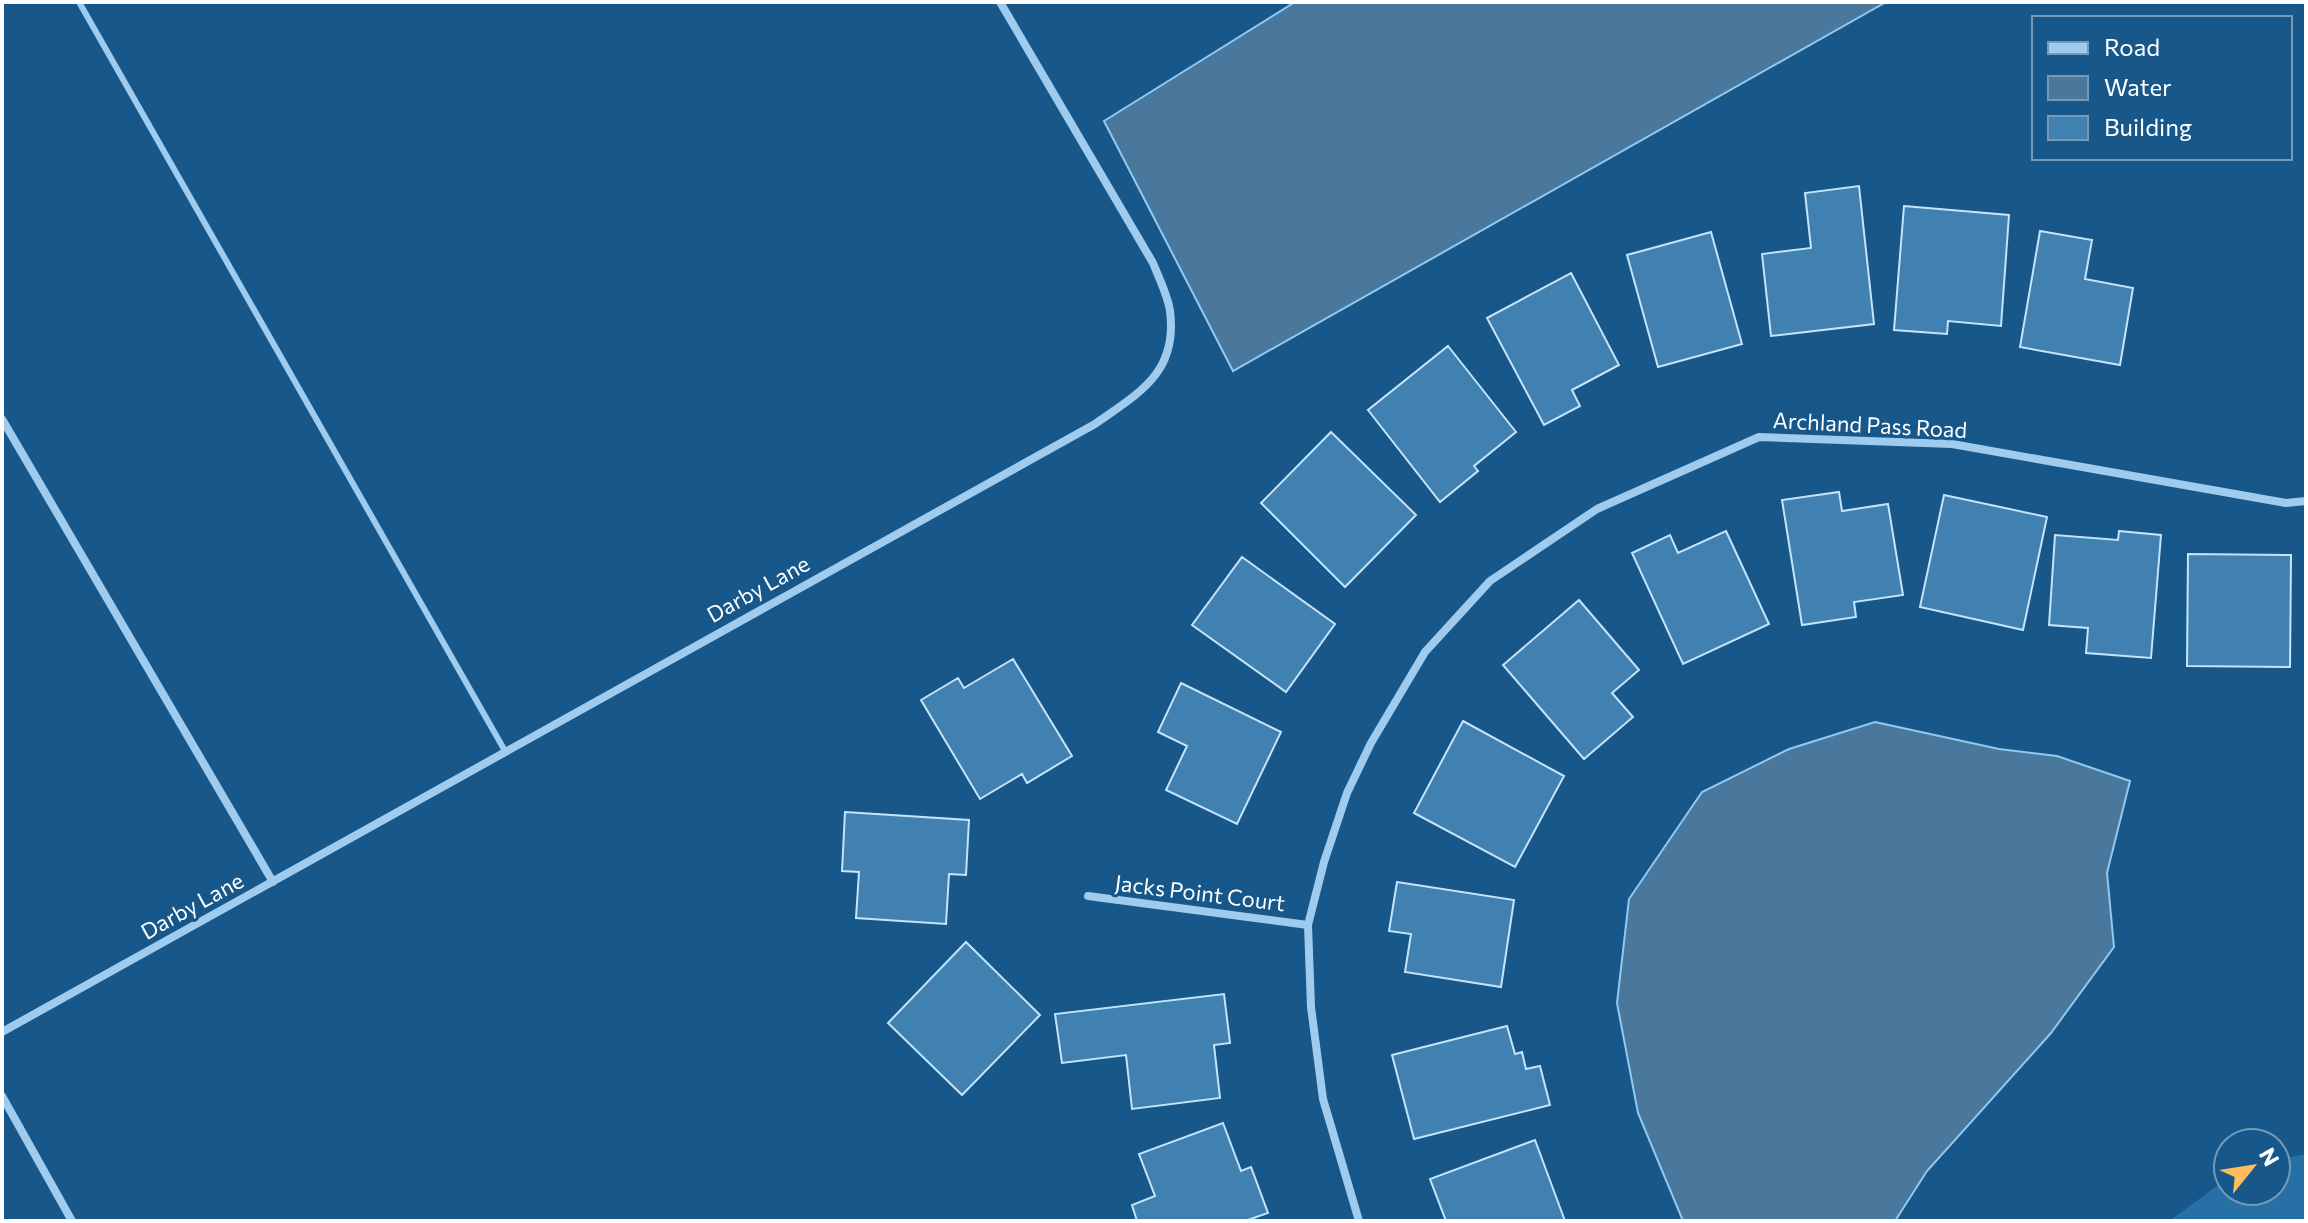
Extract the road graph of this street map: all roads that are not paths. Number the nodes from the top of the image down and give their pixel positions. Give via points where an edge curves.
1 (79, 2) edge
2 (1000, 2) edge
3 (2, 419) edge
4 (2306, 501) edge
5 (505, 751) junction
6 (273, 882) junction
7 (1088, 896) dead end
8 (1308, 925) junction
9 (2, 1032) edge
10 (2, 1096) edge
11 (72, 1221) edge
12 (1359, 1221) edge

1 - 5 lane
2 - 5 street, Darby Lane via 1153,263 1170,310 1168,354 1149,386 1095,424
3 - 6 street
4 - 8 street, Archland Pass Road via 2286,503 1952,444 1759,437 1597,509 1490,581 1425,652 1371,743 1342,806
5 - 6 street, Darby Lane
6 - 9 street, Darby Lane
7 - 8 street, Jacks Point Court
8 - 12 street, Archland Pass Road via 1311,1007 1323,1099
10 - 11 street

